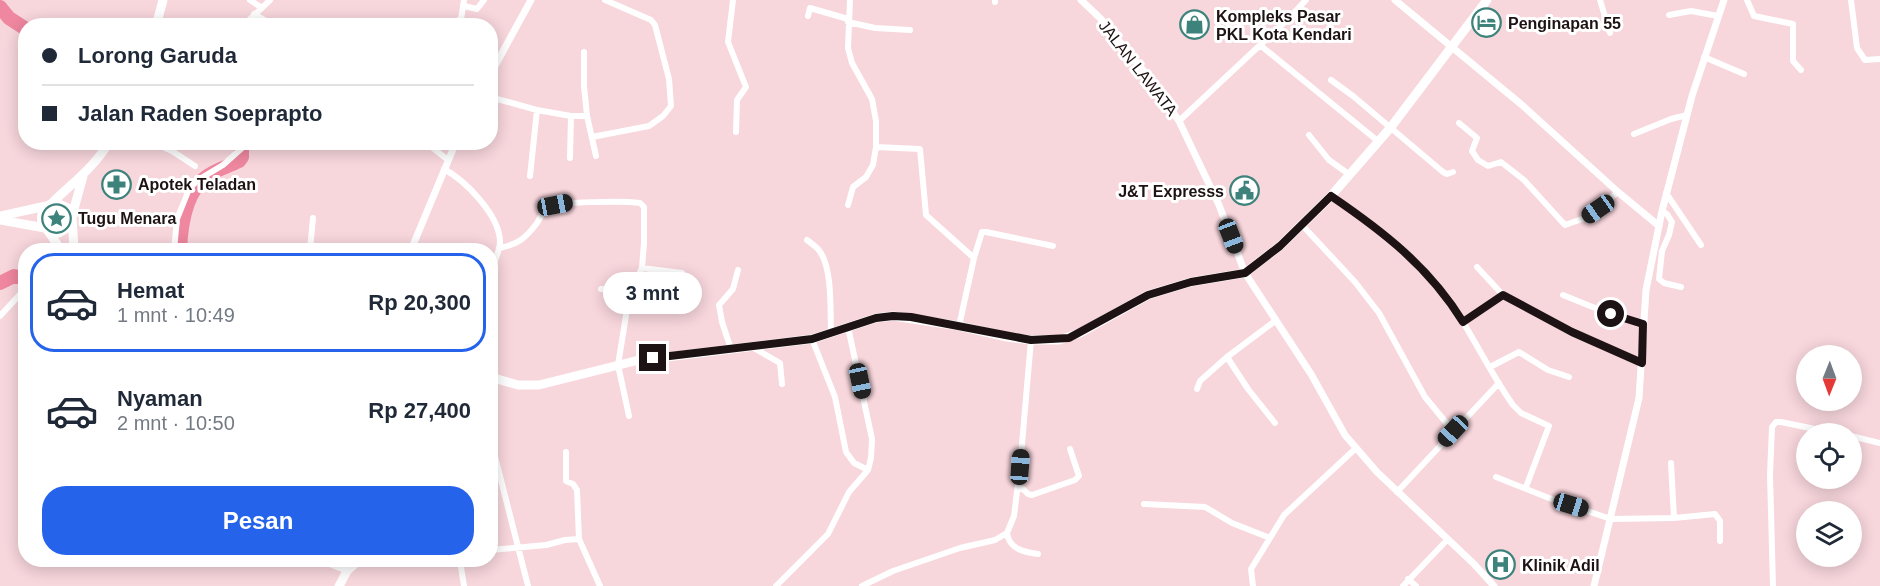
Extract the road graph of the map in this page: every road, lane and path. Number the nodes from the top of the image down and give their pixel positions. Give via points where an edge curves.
1 (164, 0) edge
2 (250, 0) edge
3 (270, 0) edge
4 (484, 0) edge
5 (531, 0) edge
6 (605, 0) edge
7 (733, 0) edge
8 (850, 0) edge
9 (1081, 0) edge
10 (1306, 0) edge
11 (1395, 0) edge
12 (1487, 0) edge
13 (1600, 0) edge
14 (1724, 0) edge
15 (1747, 0) edge
16 (1851, 0) edge
17 (464, 3) edge
18 (262, 8) junction
19 (254, 14) junction
20 (1669, 15) dead end
21 (808, 16) dead end
22 (1718, 16) junction
23 (158, 18) edge
24 (250, 18) edge
25 (261, 18) edge
26 (460, 18) edge
27 (848, 21) junction
28 (910, 30) dead end
29 (1611, 33) dead end
30 (1260, 45) junction
31 (1452, 49) junction
32 (584, 52) dead end
33 (1704, 57) junction
34 (1880, 59) edge
35 (498, 60) edge
36 (1801, 70) dead end
37 (1744, 74) dead end
38 (1331, 80) dead end
39 (498, 100) edge
40 (537, 110) junction
41 (1687, 115) junction
42 (571, 116) junction
43 (587, 116) junction
44 (1179, 121) junction
45 (1459, 123) dead end
46 (1391, 127) junction
47 (736, 132) dead end
48 (1634, 134) dead end
49 (1309, 135) dead end
50 (592, 137) junction
51 (1379, 142) junction
52 (876, 147) junction
53 (101, 150) edge
54 (170, 150) edge
55 (240, 150) edge
56 (435, 150) edge
57 (452, 150) edge
58 (596, 156) dead end
59 (570, 158) dead end
60 (448, 160) junction
61 (195, 166) dead end
62 (444, 169) junction
63 (1453, 172) dead end
64 (1350, 175) junction
65 (530, 176) dead end
66 (83, 177) junction
67 (1618, 192) junction
68 (1665, 193) junction
69 (1331, 196) junction
70 (49, 205) junction
71 (848, 205) dead end
72 (1662, 211) junction
73 (0, 218) edge
74 (314, 218) dead end
75 (71, 219) junction
76 (1303, 226) junction
77 (1659, 226) junction
78 (46, 229) junction
79 (807, 240) dead end
80 (56, 243) edge
81 (73, 243) edge
82 (175, 243) edge
83 (311, 243) edge
84 (414, 243) edge
85 (1701, 245) dead end
86 (1053, 246) dead end
87 (500, 248) junction
88 (498, 253) edge
89 (974, 258) junction
90 (1477, 267) dead end
91 (642, 268) junction
92 (738, 270) dead end
93 (682, 273) dead end
94 (1245, 273) junction
95 (1681, 287) dead end
96 (632, 289) junction
97 (601, 290) dead end
98 (1503, 295) junction
99 (1563, 295) dead end
100 (18, 296) edge
101 (0, 316) edge
102 (1275, 321) junction
103 (1463, 322) junction
104 (1643, 324) junction
105 (959, 326) junction
106 (848, 327) junction
107 (831, 332) junction
108 (812, 339) junction
109 (1031, 340) junction
110 (751, 347) junction
111 (731, 349) junction
112 (1227, 357) junction
113 (1642, 363) junction
114 (618, 365) junction
115 (1490, 367) junction
116 (1569, 377) dead end
117 (498, 379) edge
118 (1499, 383) junction
119 (782, 384) dead end
120 (1197, 389) dead end
121 (629, 416) dead end
122 (1275, 423) dead end
123 (1796, 425) edge
124 (1453, 431) junction
125 (1862, 439) edge
126 (1880, 443) edge
127 (1070, 449) dead end
128 (1355, 449) junction
129 (566, 452) dead end
130 (1671, 463) dead end
131 (498, 468) edge
132 (868, 470) junction
133 (1496, 477) dead end
134 (1526, 487) junction
135 (1017, 488) junction
136 (1396, 492) junction
137 (1144, 504) dead end
138 (1611, 519) junction
139 (1674, 519) junction
140 (1007, 533) junction
141 (1270, 538) junction
142 (579, 539) junction
143 (1448, 539) junction
144 (1720, 541) dead end
145 (518, 547) junction
146 (498, 549) edge
147 (1038, 554) dead end
148 (337, 567) edge
149 (351, 567) edge
150 (461, 567) edge
151 (347, 571) junction
152 (1408, 579) junction
153 (339, 586) edge
154 (464, 586) edge
155 (528, 586) edge
156 (600, 586) edge
157 (776, 586) edge
158 (862, 586) edge
159 (1253, 586) edge
160 (1403, 586) edge
161 (1416, 586) edge
162 (1494, 586) edge
163 (1594, 586) edge
164 (1773, 586) edge

1 - 23 main road
2 - 18 street
3 - 18 street
4 - 17 street via 477,9
5 - 35 street
6 - 50 street via 655,24 669,79 671,106 649,126
7 - 47 street via 728,42 746,87 738,100
8 - 27 street
9 - 44 street, JALAN LAWATA via 1151,80
10 - 30 street
11 - 31 street
12 - 31 main road
13 - 29 street
14 - 22 street
15 - 36 street via 1754,16 1793,24 1793,61
16 - 34 street via 1858,52 1865,60
17 - 26 street
18 - 19 street
19 - 24 street
19 - 25 street
20 - 22 street via 1691,11
21 - 27 street via 810,8
22 - 33 street
27 - 28 street via 868,27
27 - 52 street via 850,57 875,110
30 - 44 street
30 - 51 street
31 - 46 main road
31 - 67 street via 1522,105
32 - 43 street
33 - 37 street
33 - 41 street
38 - 46 street
39 - 40 street
40 - 42 street
40 - 65 street
41 - 48 street
41 - 68 street
42 - 43 street
42 - 59 street
43 - 50 street
44 - 94 street, JALAN LAWATA
45 - 67 street via 1477,138 1472,151 1478,160 1488,166 1500,162 1514,172 1565,225 1585,218
46 - 51 main road
46 - 63 street via 1443,172
49 - 64 street via 1329,160
50 - 58 street
51 - 64 main road
52 - 71 street via 870,172 853,187
52 - 89 street via 920,149 926,215
53 - 66 main road
54 - 61 street
55 - 82 street via 189,189 177,219
56 - 60 street
57 - 60 street
60 - 62 street
62 - 84 street
62 - 87 street via 461,179 479,198 497,228
64 - 69 main road
66 - 70 main road
66 - 75 main road
67 - 77 street
68 - 72 street
68 - 85 street
69 - 76 main road
69 - 103 street via 1372,223 1426,272
70 - 73 main road
70 - 75 main road via 65,205
70 - 78 main road via 41,217
72 - 77 street
72 - 95 street via 1672,222 1662,251 1659,279
73 - 78 main road
74 - 83 street
75 - 78 main road via 64,231
75 - 81 main road
76 - 94 main road
76 - 124 street via 1379,313 1425,397
77 - 104 street
78 - 80 main road
79 - 107 street via 825,261
86 - 89 street via 982,232
87 - 88 street
87 - 91 street via 522,240 548,208 555,205 637,202 644,207
89 - 105 street
90 - 98 street
91 - 93 street
91 - 96 street
92 - 111 street via 736,283 719,305
94 - 102 street, JALAN LAWATA
94 - 109 main road via 1191,282 1148,295 1069,338
96 - 97 street
96 - 114 street
98 - 103 street
98 - 113 street
99 - 104 street
100 - 101 street
102 - 112 street
102 - 128 street, JALAN LAWATA
103 - 115 street
104 - 113 street
105 - 106 main road via 893,316
105 - 109 main road
106 - 107 main road
106 - 132 street via 872,439
107 - 108 main road
108 - 110 main road
108 - 132 street via 835,397 846,452 854,463
109 - 135 street
110 - 111 main road
110 - 119 street via 780,363
111 - 114 main road
112 - 120 street via 1200,381
112 - 122 street
113 - 138 street via 1639,398
114 - 117 main road via 539,385
114 - 121 street
115 - 116 street via 1519,352 1548,370
115 - 118 street
118 - 124 street
118 - 134 street via 1521,413 1549,426
123 - 164 street via 1776,422 1772,427
124 - 136 street
125 - 126 street
127 - 135 street via 1079,476 1074,480 1032,495
128 - 136 street, JALAN LAWATA
128 - 141 street via 1294,504
129 - 142 street via 566,481 577,490
130 - 139 street
131 - 145 street
132 - 157 street via 849,492 828,534
133 - 134 street
134 - 138 street
135 - 140 street via 1014,516
136 - 143 street, JALAN LAWATA
137 - 141 street via 1205,507
138 - 139 street
138 - 163 street
139 - 144 street via 1715,514 1720,521
140 - 147 street via 1014,547
140 - 158 street via 904,567
141 - 159 street via 1251,569
142 - 145 street
142 - 156 street
143 - 152 street
143 - 162 street, JALAN LAWATA
145 - 146 street
145 - 155 street
148 - 151 street
149 - 151 main road
150 - 154 street
151 - 153 main road
152 - 160 street
152 - 161 street

